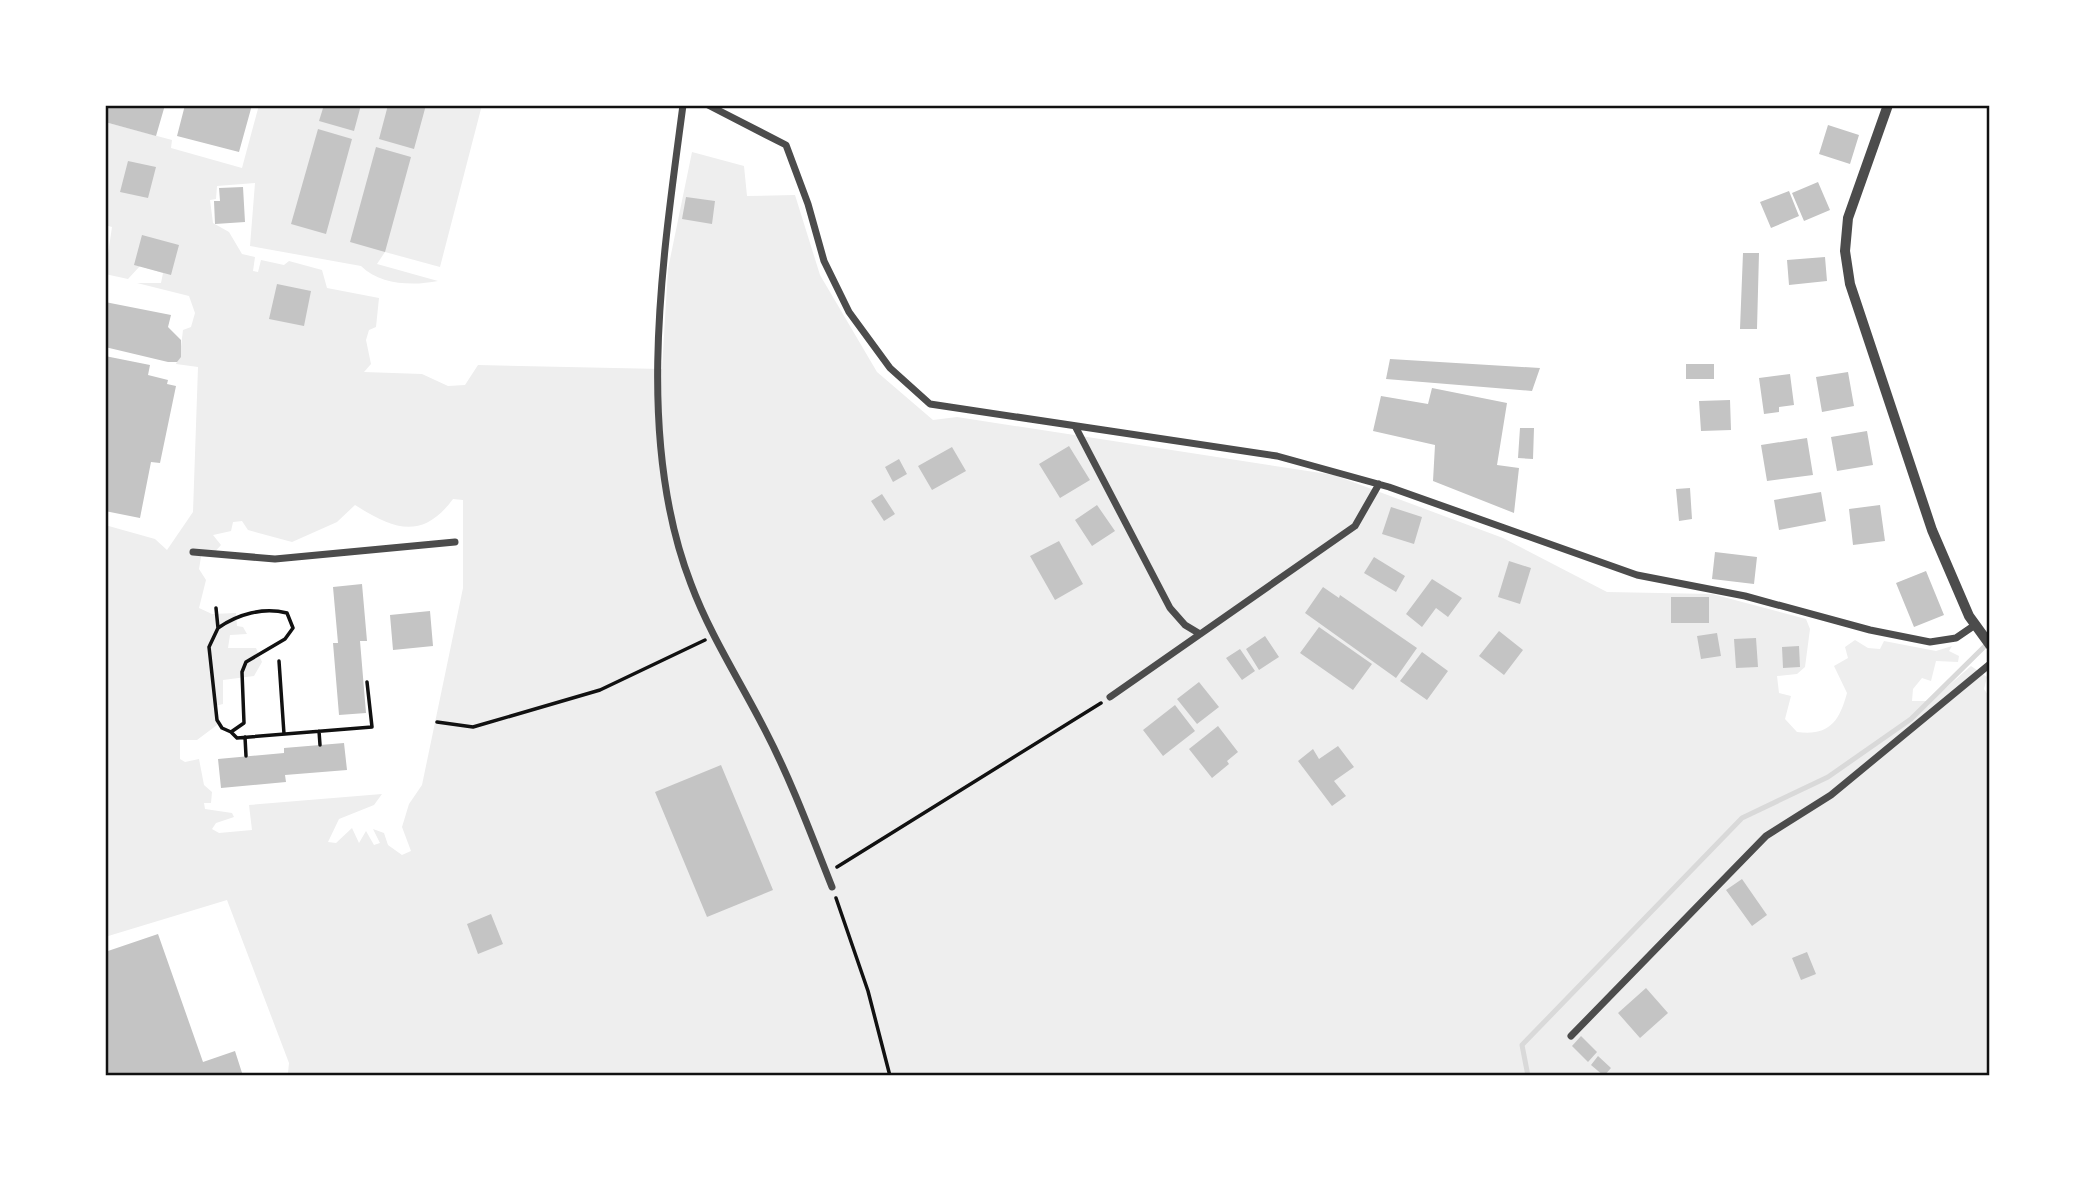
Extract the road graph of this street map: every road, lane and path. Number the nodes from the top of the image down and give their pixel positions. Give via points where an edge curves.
1 (682, 105) edge
2 (708, 105) edge
3 (1888, 105) edge
4 (1074, 426) junction
5 (1379, 484) junction
6 (455, 541) dead end
7 (193, 552) dead end
8 (216, 608) dead end
9 (218, 628) junction
10 (1978, 629) junction
11 (1200, 634) junction
12 (713, 636) junction
13 (1990, 645) edge
14 (279, 661) dead end
15 (1990, 664) edge
16 (367, 682) dead end
17 (1110, 697) joint
18 (437, 722) dead end
19 (319, 731) junction
20 (231, 732) junction
21 (284, 734) junction
22 (245, 737) junction
23 (320, 745) dead end
24 (246, 756) dead end
25 (827, 873) junction
26 (832, 887) joint
27 (1571, 1036) dead end
28 (890, 1076) edge

1 - 12 street via 662,265 659,416 680,551
2 - 4 street via 786,145 824,261 849,312 890,368 930,404
3 - 10 street via 1848,218 1845,251 1850,284 1932,530
4 - 5 street via 1277,456
4 - 11 street via 1170,608
5 - 10 street via 1637,575 1745,596 1930,642
5 - 11 street via 1355,526
6 - 7 street via 275,559
8 - 9 path
9 - 20 path via 209,647 217,720
9 - 20 path via 241,615 277,611 287,613 293,628 285,639 246,662 242,672 244,723
10 - 13 street
11 - 17 street
12 - 18 path via 600,690 473,727
12 - 25 street via 766,731
14 - 21 path
15 - 27 street via 1831,795 1766,835
16 - 19 path via 372,727
17 - 25 path
19 - 21 path
19 - 23 path
20 - 22 path via 237,738
21 - 22 path
22 - 24 path
25 - 26 street
26 - 28 path via 868,991

